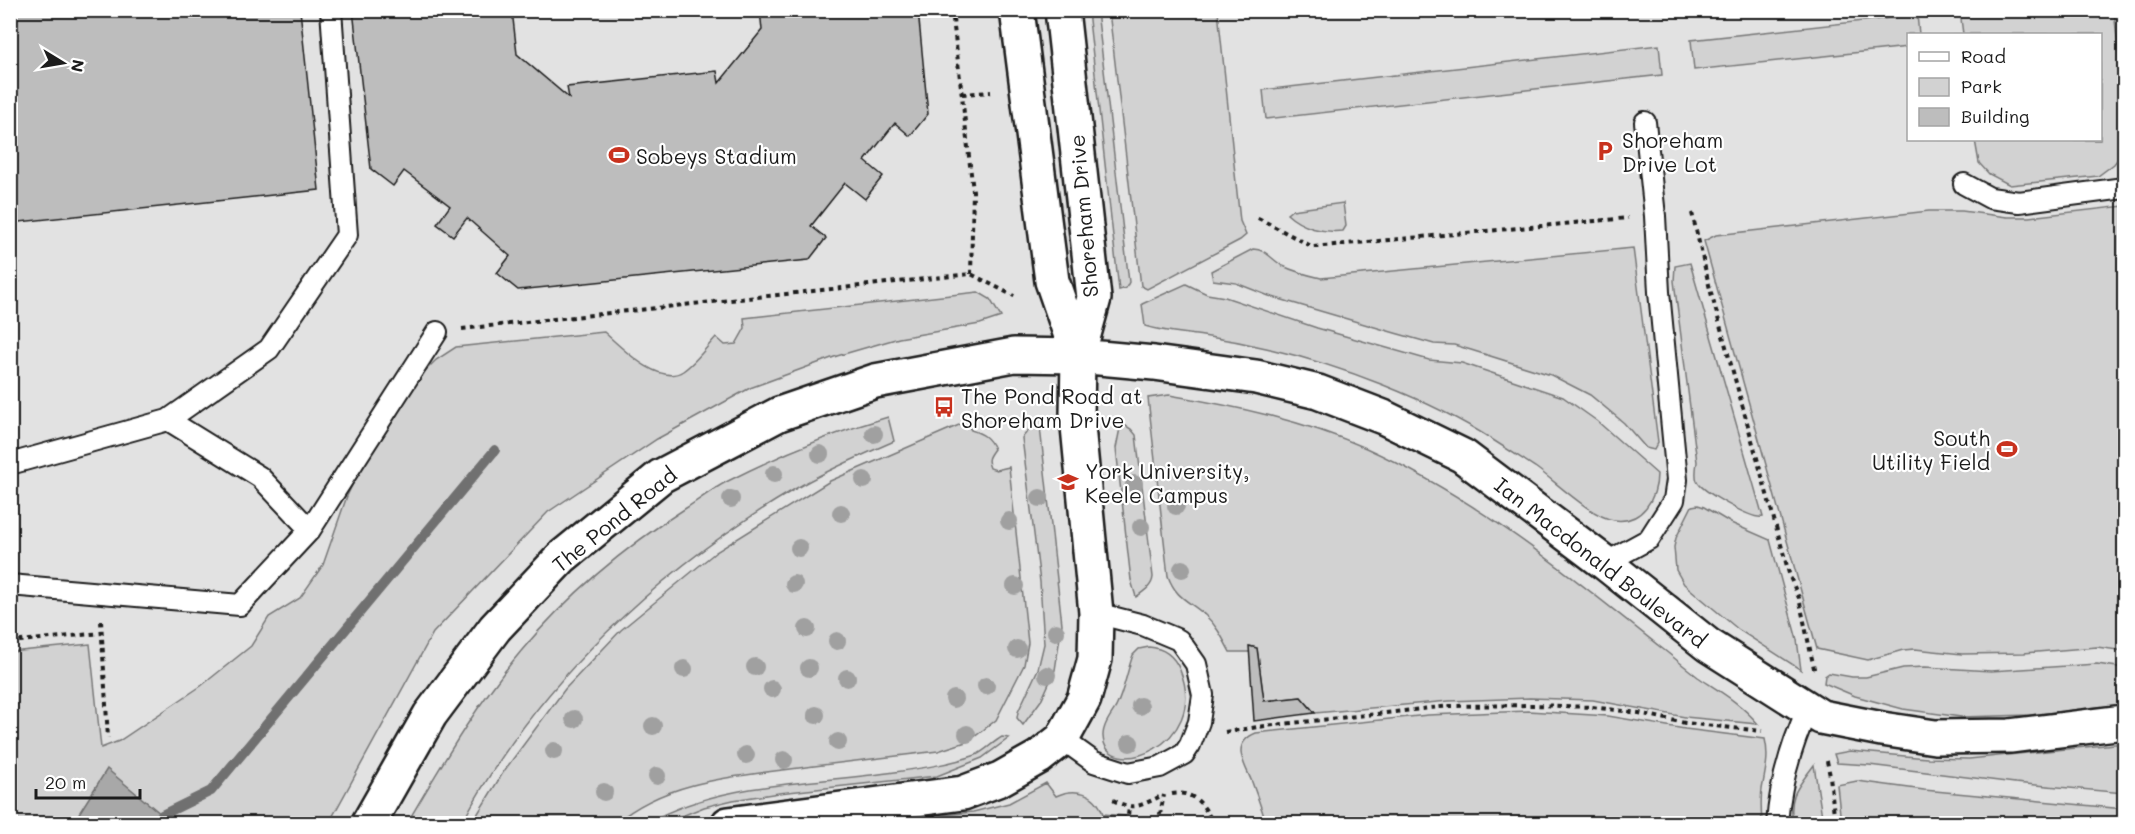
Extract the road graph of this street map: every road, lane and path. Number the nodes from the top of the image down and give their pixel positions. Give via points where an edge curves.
1 (331, 10) edge
2 (952, 10) edge
3 (1017, 10) edge
4 (1062, 10) edge
5 (991, 92) dead end
6 (962, 94) junction
7 (1645, 122) dead end
8 (1964, 184) dead end
9 (2124, 188) edge
10 (1692, 213) dead end
11 (1258, 218) dead end
12 (1547, 225) junction
13 (971, 274) junction
14 (1014, 296) dead end
15 (436, 332) joint
16 (1078, 356) junction
17 (168, 420) junction
18 (10, 464) edge
19 (310, 530) junction
20 (1605, 563) junction
21 (10, 585) edge
22 (100, 593) junction
23 (1096, 614) junction
24 (102, 633) junction
25 (10, 642) edge
26 (1814, 661) dead end
27 (1808, 708) junction
28 (2124, 722) edge
29 (1762, 731) dead end
30 (1225, 732) dead end
31 (108, 738) dead end
32 (1062, 739) junction
33 (1827, 761) dead end
34 (1164, 795) dead end
35 (1129, 807) dead end
36 (733, 823) edge
37 (368, 824) edge
38 (1127, 824) edge
39 (1158, 824) edge
40 (1777, 824) edge
41 (1835, 824) edge

1 - 17 lane via 347,235 269,349
2 - 6 path
3 - 16 street, Shoreham Drive via 1052,281
4 - 16 street, Shoreham Drive via 1094,298
5 - 6 path
6 - 13 path via 974,191
7 - 20 lane via 1677,480 1674,500 1649,539
8 - 9 lane via 1990,198 2019,202
10 - 26 path
11 - 12 path via 1313,247
12 - 12 path via 1622,219 1632,218 1620,219
13 - 14 path
13 - 15 path
15 - 19 lane
16 - 20 street, Ian Macdonald Boulevard via 1256,377 1318,392 1383,417 1463,456
16 - 23 street via 1078,432
16 - 37 street, The Pond Road via 1014,355 875,381 779,414 661,476 562,557 495,628 430,715
17 - 18 lane
17 - 19 lane via 260,477
19 - 22 lane via 240,605
20 - 27 street, Ian Macdonald Boulevard via 1708,645
21 - 22 lane
22 - 24 path
23 - 32 street via 1095,659 1084,699
23 - 32 lane via 1143,625 1179,640 1196,664 1203,695 1199,722 1185,754 1160,767 1128,773 1094,762
24 - 25 path
24 - 31 path
27 - 28 street, Ian Macdonald Boulevard via 1821,717 1935,737 2010,736
27 - 40 lane via 1790,752 1779,795
29 - 30 path via 1592,707 1534,705 1450,706
32 - 36 street via 1000,779 963,793
33 - 41 path
34 - 39 path
35 - 38 path

